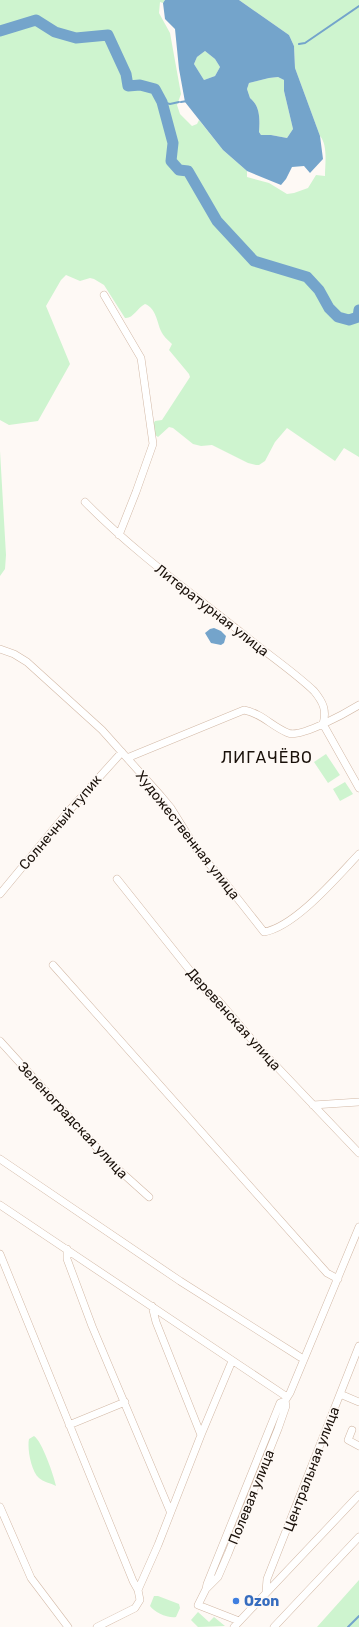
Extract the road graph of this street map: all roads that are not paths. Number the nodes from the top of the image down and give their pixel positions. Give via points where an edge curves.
1 (104, 294) dead end
2 (85, 502) dead end
3 (119, 535) junction
4 (0, 649) edge
5 (359, 705) edge
6 (323, 724) junction
7 (124, 755) junction
8 (359, 788) edge
9 (359, 854) edge
10 (117, 879) dead end
11 (0, 894) edge
12 (53, 965) dead end
13 (0, 1041) edge
14 (359, 1102) edge
15 (313, 1105) junction
16 (359, 1153) edge
17 (0, 1159) edge
18 (149, 1197) dead end
19 (0, 1205) edge
20 (359, 1227) edge
21 (67, 1249) junction
22 (0, 1254) edge
23 (338, 1279) junction
24 (152, 1306) junction
25 (359, 1346) edge
26 (300, 1357) dead end
27 (232, 1361) junction
28 (340, 1394) junction
29 (286, 1399) junction
30 (125, 1402) junction
31 (359, 1402) edge
32 (69, 1425) junction
33 (352, 1430) dead end
34 (201, 1435) junction
35 (359, 1446) edge
36 (244, 1491) junction
37 (253, 1494) junction
38 (359, 1495) edge
39 (0, 1507) edge
40 (170, 1511) junction
41 (359, 1537) edge
42 (206, 1589) junction
43 (138, 1590) junction
44 (266, 1592) junction
45 (237, 1624) edge
46 (68, 1627) edge
47 (97, 1627) edge
48 (274, 1627) edge

1 - 3 street via 141,358 153,444
2 - 3 street, Литературная улица
3 - 6 street, Литературная улица via 307,684 322,702 326,713
4 - 7 street, Художественная улица via 27,662 81,710
5 - 6 street
6 - 7 street via 299,733 288,733 261,716 244,710
6 - 8 street
7 - 9 street, Художественная улица via 171,808 197,850 264,932 273,930 298,914 334,882
7 - 11 street, Солнечный тупик via 72,807
10 - 15 street, Деревенская улица via 211,997 218,1000
12 - 23 street via 327,1273
13 - 18 street, Зеленоградская улица via 110,1162
14 - 15 street
15 - 16 street, Деревенская улица
17 - 26 street via 180,1281
19 - 21 street
20 - 23 street, Полевая улица
21 - 24 street
21 - 30 street via 67,1259 92,1326
22 - 32 street
23 - 29 street, Полевая улица
24 - 27 street
24 - 34 street
25 - 28 street, Центральная улица
27 - 29 street
27 - 34 street
28 - 31 street
28 - 44 street, Центральная улица via 267,1579
29 - 36 street, Полевая улица via 280,1403
29 - 37 street, Полевая улица via 286,1406
30 - 32 street
30 - 40 street
32 - 43 street
33 - 35 street via 348,1440
34 - 40 street
36 - 37 street
36 - 42 street, Полевая улица
37 - 42 street, Полевая улица via 218,1577
38 - 44 street
39 - 46 street via 31,1578
40 - 43 street
41 - 48 street
42 - 45 street, Полевая улица via 198,1605
43 - 47 street via 140,1600 135,1608
44 - 45 street

